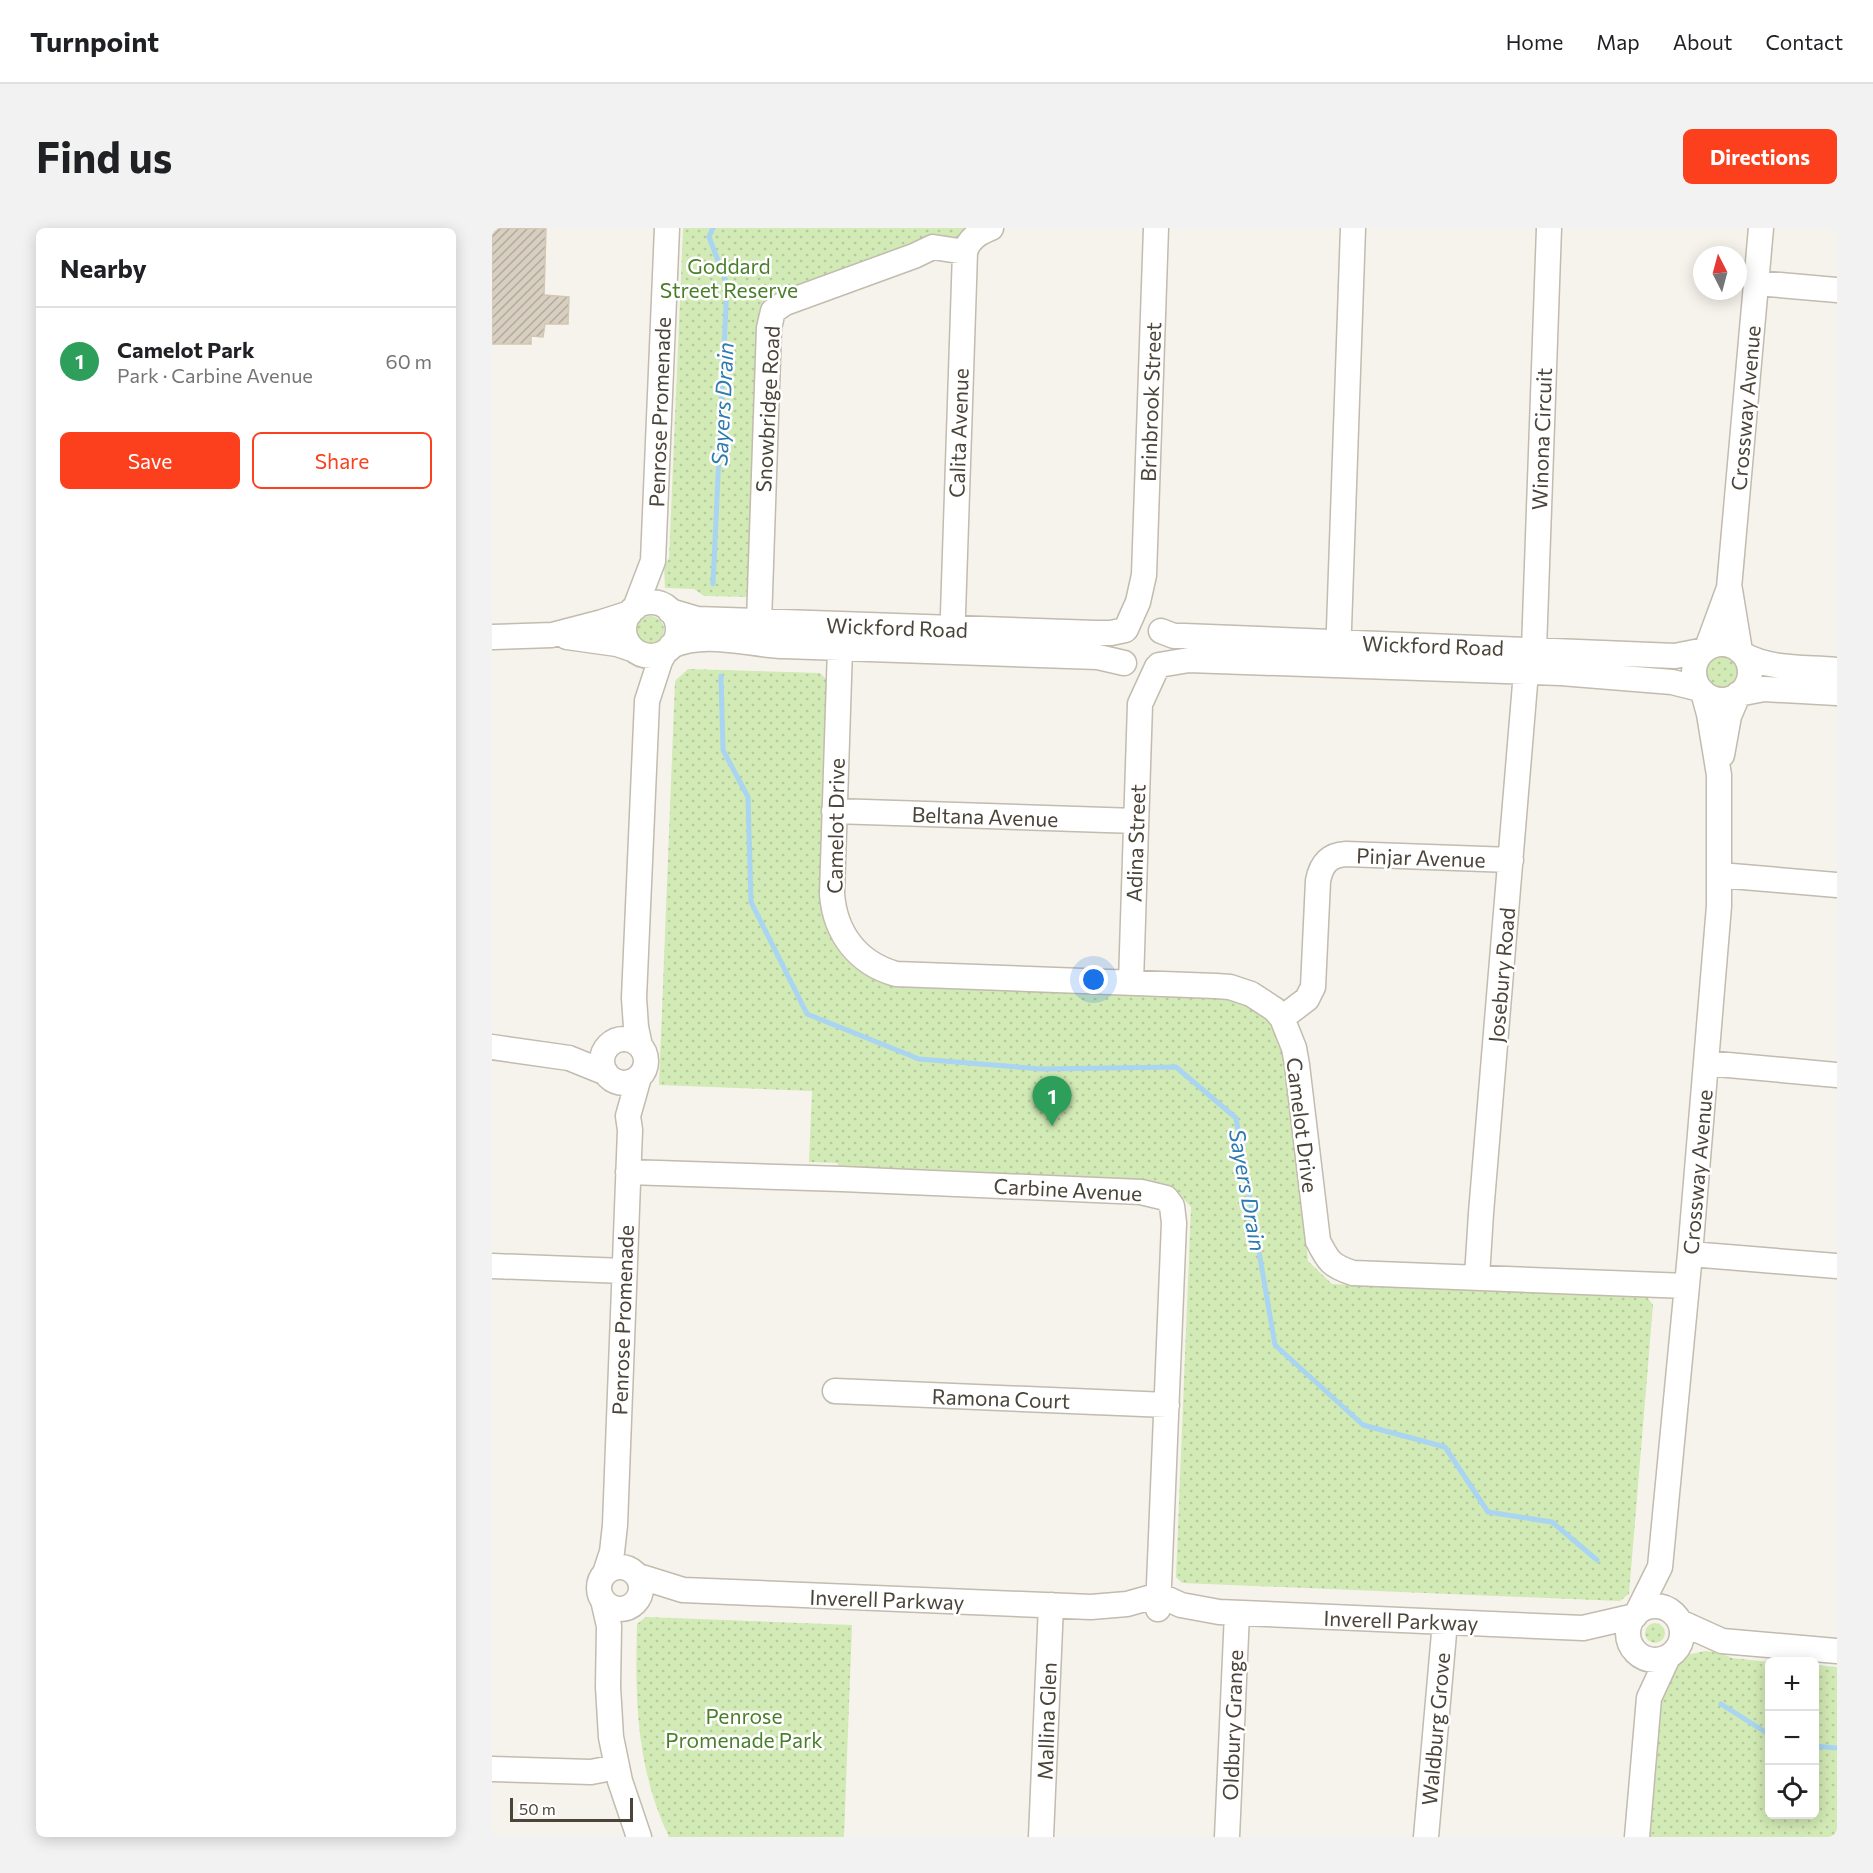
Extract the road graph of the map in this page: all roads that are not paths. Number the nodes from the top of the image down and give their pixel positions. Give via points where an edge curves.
1 (666, 228) edge
2 (991, 228) edge
3 (1156, 228) edge
4 (1353, 228) edge
5 (1549, 228) edge
6 (1761, 228) edge
7 (964, 260) junction
8 (1756, 284) junction
9 (1837, 290) edge
10 (653, 561) junction
11 (1144, 575) junction
12 (1729, 588) junction
13 (632, 610) junction
14 (669, 610) junction
15 (759, 622) junction
16 (1126, 629) junction
17 (1159, 629) junction
18 (552, 635) junction
19 (492, 637) edge
20 (952, 640) junction
21 (840, 648) junction
22 (633, 649) junction
23 (668, 649) junction
24 (1534, 649) junction
25 (1706, 649) junction
26 (1742, 653) junction
27 (1338, 654) junction
28 (1125, 664) junction
29 (1158, 666) junction
30 (1837, 670) edge
31 (1526, 672) junction
32 (1701, 690) junction
33 (1837, 693) edge
34 (1738, 694) junction
35 (647, 701) junction
36 (1140, 704) junction
37 (1719, 776) junction
38 (834, 811) junction
39 (1136, 821) junction
40 (1511, 860) junction
41 (1720, 875) junction
42 (1837, 885) edge
43 (1131, 982) junction
44 (634, 998) junction
45 (1282, 1018) junction
46 (609, 1045) junction
47 (640, 1046) junction
48 (492, 1047) edge
49 (569, 1058) junction
50 (1706, 1063) junction
51 (608, 1075) junction
52 (1837, 1075) edge
53 (639, 1077) junction
54 (628, 1116) junction
55 (628, 1172) junction
56 (1690, 1254) junction
57 (492, 1266) edge
58 (1837, 1266) edge
59 (624, 1271) junction
60 (1477, 1277) junction
61 (1687, 1286) junction
62 (835, 1391) dead end
63 (1167, 1405) junction
64 (615, 1525) junction
65 (1660, 1567) junction
66 (605, 1573) junction
67 (635, 1574) junction
68 (683, 1590) junction
69 (603, 1600) junction
70 (1158, 1602) junction
71 (634, 1603) junction
72 (1051, 1605) junction
73 (1228, 1613) junction
74 (1636, 1615) junction
75 (1679, 1620) junction
76 (1445, 1622) junction
77 (1583, 1628) junction
78 (1722, 1641) junction
79 (610, 1651) junction
80 (1837, 1651) edge
81 (1636, 1652) junction
82 (1669, 1656) junction
83 (1649, 1698) junction
84 (617, 1767) junction
85 (492, 1769) edge
86 (639, 1837) edge
87 (1041, 1837) edge
88 (1227, 1837) edge
89 (1426, 1837) edge
90 (1637, 1837) edge

1 - 10 street, Penrose Promenade
2 - 7 street via 967,245
3 - 11 street, Brinbrook Street
4 - 27 street
5 - 24 street, Winona Circuit
6 - 8 street, Crossway Avenue
7 - 15 street, Snowbridge Road via 933,248 785,303 771,315
7 - 20 street, Calita Avenue
8 - 9 street
8 - 12 street, Crossway Avenue
10 - 13 street, Penrose Promenade
10 - 14 street, Penrose Promenade
11 - 16 street, Brinbrook Street
11 - 17 street, Brinbrook Street
12 - 25 street, Crossway Avenue
12 - 26 street, Crossway Avenue
13 - 14 street via 651,603
13 - 18 street
13 - 22 street via 624,631
14 - 15 street, Wickford Road via 697,620
14 - 23 street via 677,627
15 - 20 street, Wickford Road
16 - 17 street via 1141,623
16 - 20 street, Wickford Road via 1111,633
16 - 28 street via 1120,636 1118,650
17 - 27 street, Wickford Road via 1174,636
17 - 29 street via 1167,645
18 - 19 street
18 - 22 street
20 - 21 street, Wickford Road
20 - 28 street, Wickford Road via 1098,657
21 - 23 street, Wickford Road via 708,638
21 - 38 street, Camelot Drive
22 - 23 street via 646,656
22 - 35 street
23 - 35 street
24 - 25 street, Wickford Road via 1675,656
24 - 27 street, Wickford Road
25 - 26 street via 1727,644
25 - 32 street via 1694,670
26 - 30 street via 1768,664
26 - 34 street via 1750,675
27 - 29 street, Wickford Road via 1189,660
27 - 31 street, Wickford Road
28 - 29 street via 1141,672
28 - 36 street, Adina Street
29 - 36 street, Adina Street
31 - 32 street, Wickford Road via 1636,678
31 - 40 street, Josebury Road
32 - 34 street via 1720,700
32 - 37 street, Crossway Avenue
33 - 34 street via 1764,689
34 - 37 street, Crossway Avenue via 1729,716
35 - 44 street
36 - 39 street, Adina Street
37 - 41 street, Crossway Avenue
38 - 39 street, Beltana Avenue
38 - 43 street, Camelot Drive via 834,913 848,943 874,966 912,975
39 - 43 street, Adina Street
40 - 45 street, Pinjar Avenue via 1346,854 1330,858 1321,868 1318,881 1313,987 1307,999
40 - 60 street, Josebury Road
41 - 42 street
41 - 50 street, Crossway Avenue
43 - 45 street, Camelot Drive via 1242,990 1263,1000
44 - 46 street
44 - 47 street
45 - 60 street, Camelot Drive via 1297,1065 1318,1241 1328,1260 1353,1273
46 - 47 street via 625,1039
46 - 49 street
46 - 51 street via 602,1061
47 - 53 street via 645,1065
48 - 49 street
49 - 51 street
50 - 52 street
50 - 56 street, Crossway Avenue
51 - 53 street via 624,1083
51 - 54 street, Penrose Promenade
53 - 54 street, Penrose Promenade
54 - 55 street, Penrose Promenade
55 - 59 street, Penrose Promenade
55 - 63 street, Carbine Avenue via 1160,1195 1170,1202 1174,1223
56 - 58 street
56 - 61 street, Crossway Avenue
57 - 59 street
59 - 64 street, Penrose Promenade
60 - 61 street, Camelot Drive
61 - 65 street, Crossway Avenue
62 - 63 street, Ramona Court
63 - 70 street, Carbine Avenue
64 - 66 street, Penrose Promenade
64 - 67 street, Penrose Promenade
65 - 74 street, Crossway Avenue
65 - 75 street, Crossway Avenue
66 - 67 street via 621,1567
66 - 69 street via 599,1589
67 - 68 street, Inverell Parkway
67 - 71 street via 640,1592
68 - 71 street, Inverell Parkway
68 - 72 street, Inverell Parkway
69 - 71 street via 614,1608 627,1608
69 - 79 street
70 - 72 street, Inverell Parkway via 1091,1607
70 - 73 street, Inverell Parkway
71 - 79 street
72 - 87 street, Mallina Glen
73 - 76 street, Inverell Parkway
73 - 88 street, Oldbury Grange
74 - 75 street via 1645,1609 1663,1608
74 - 77 street, Inverell Parkway
74 - 81 street via 1628,1634
75 - 78 street
75 - 82 street via 1680,1644
76 - 77 street, Inverell Parkway
76 - 89 street, Waldburg Grove
77 - 81 street, Inverell Parkway
78 - 80 street
78 - 82 street
79 - 84 street via 609,1707
81 - 82 street via 1652,1660
81 - 83 street
82 - 83 street
83 - 90 street
84 - 85 street via 582,1772
84 - 86 street

